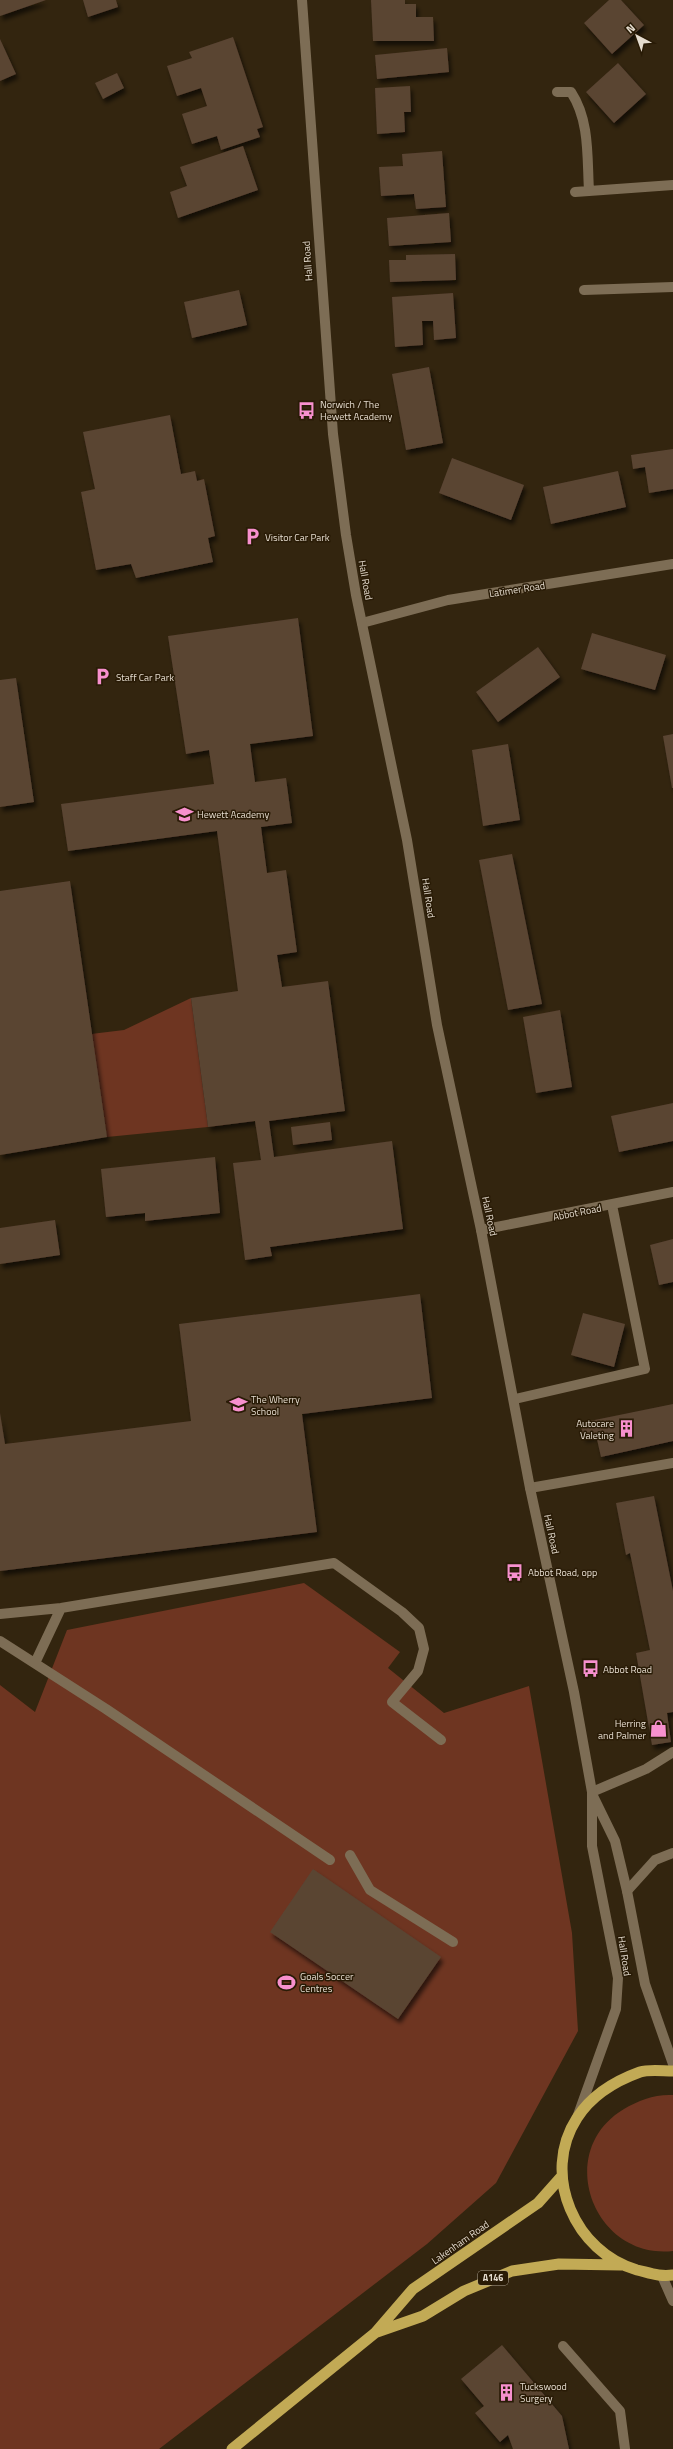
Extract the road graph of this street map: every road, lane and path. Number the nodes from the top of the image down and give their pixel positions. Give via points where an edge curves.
1 (302, 0) edge
2 (557, 92) dead end
3 (673, 185) edge
4 (589, 191) junction
5 (574, 192) dead end
6 (673, 287) edge
7 (584, 290) dead end
8 (673, 564) edge
9 (362, 623) junction
10 (673, 1192) edge
11 (612, 1205) junction
12 (481, 1230) junction
13 (515, 1400) junction
14 (673, 1463) edge
15 (530, 1488) junction
16 (61, 1608) junction
17 (0, 1614) edge
18 (0, 1641) edge
19 (35, 1663) junction
20 (441, 1740) dead end
21 (673, 1752) edge
22 (592, 1792) junction
23 (673, 1853) edge
24 (350, 1855) dead end
25 (330, 1860) dead end
26 (627, 1891) junction
27 (453, 1942) dead end
28 (673, 2064) edge
29 (673, 2071) edge
30 (577, 2118) junction
31 (562, 2176) junction
32 (622, 2265) junction
33 (668, 2276) edge
34 (673, 2300) edge
35 (375, 2333) junction
36 (563, 2346) dead end
37 (232, 2449) edge
38 (625, 2449) edge

1 - 9 street, Hall Road via 333,434 346,535
2 - 4 street via 571,92 580,105 585,128
3 - 4 street
4 - 5 street
6 - 7 street
8 - 9 street, Latimer Road via 448,600
9 - 12 street, Hall Road via 407,840 437,1025
10 - 11 street, Abbot Road
11 - 12 street, Abbot Road
11 - 13 street via 645,1369
12 - 13 street, Hall Road
13 - 15 street, Hall Road
14 - 15 street
15 - 22 street, Hall Road via 574,1692
16 - 17 street
16 - 19 street
16 - 20 street via 334,1563 402,1612 418,1628 424,1649 418,1671 392,1702
18 - 19 street
19 - 25 street
21 - 22 street via 646,1768
22 - 26 street, Hall Road via 615,1842
22 - 30 street, Hall Road via 592,1846 618,1978 616,2010
23 - 26 street via 655,1860
24 - 27 street via 370,1890
26 - 28 street, Hall Road via 645,1984
29 - 30 highway, Hall Road / A146 via 641,2072 605,2089
30 - 31 highway, Hall Road / A146 via 565,2146
31 - 32 highway, Hall Road / A146 via 568,2208 582,2233 600,2252
31 - 35 highway, Lakenham Road / A146 via 538,2203 413,2289
32 - 33 highway, Hall Road / A146
32 - 35 highway, Lakenham Road / A146 via 558,2264 512,2271 464,2291 424,2316
33 - 34 street, Hall Road
35 - 37 highway, Lakenham Road / A146
36 - 38 street via 620,2411

